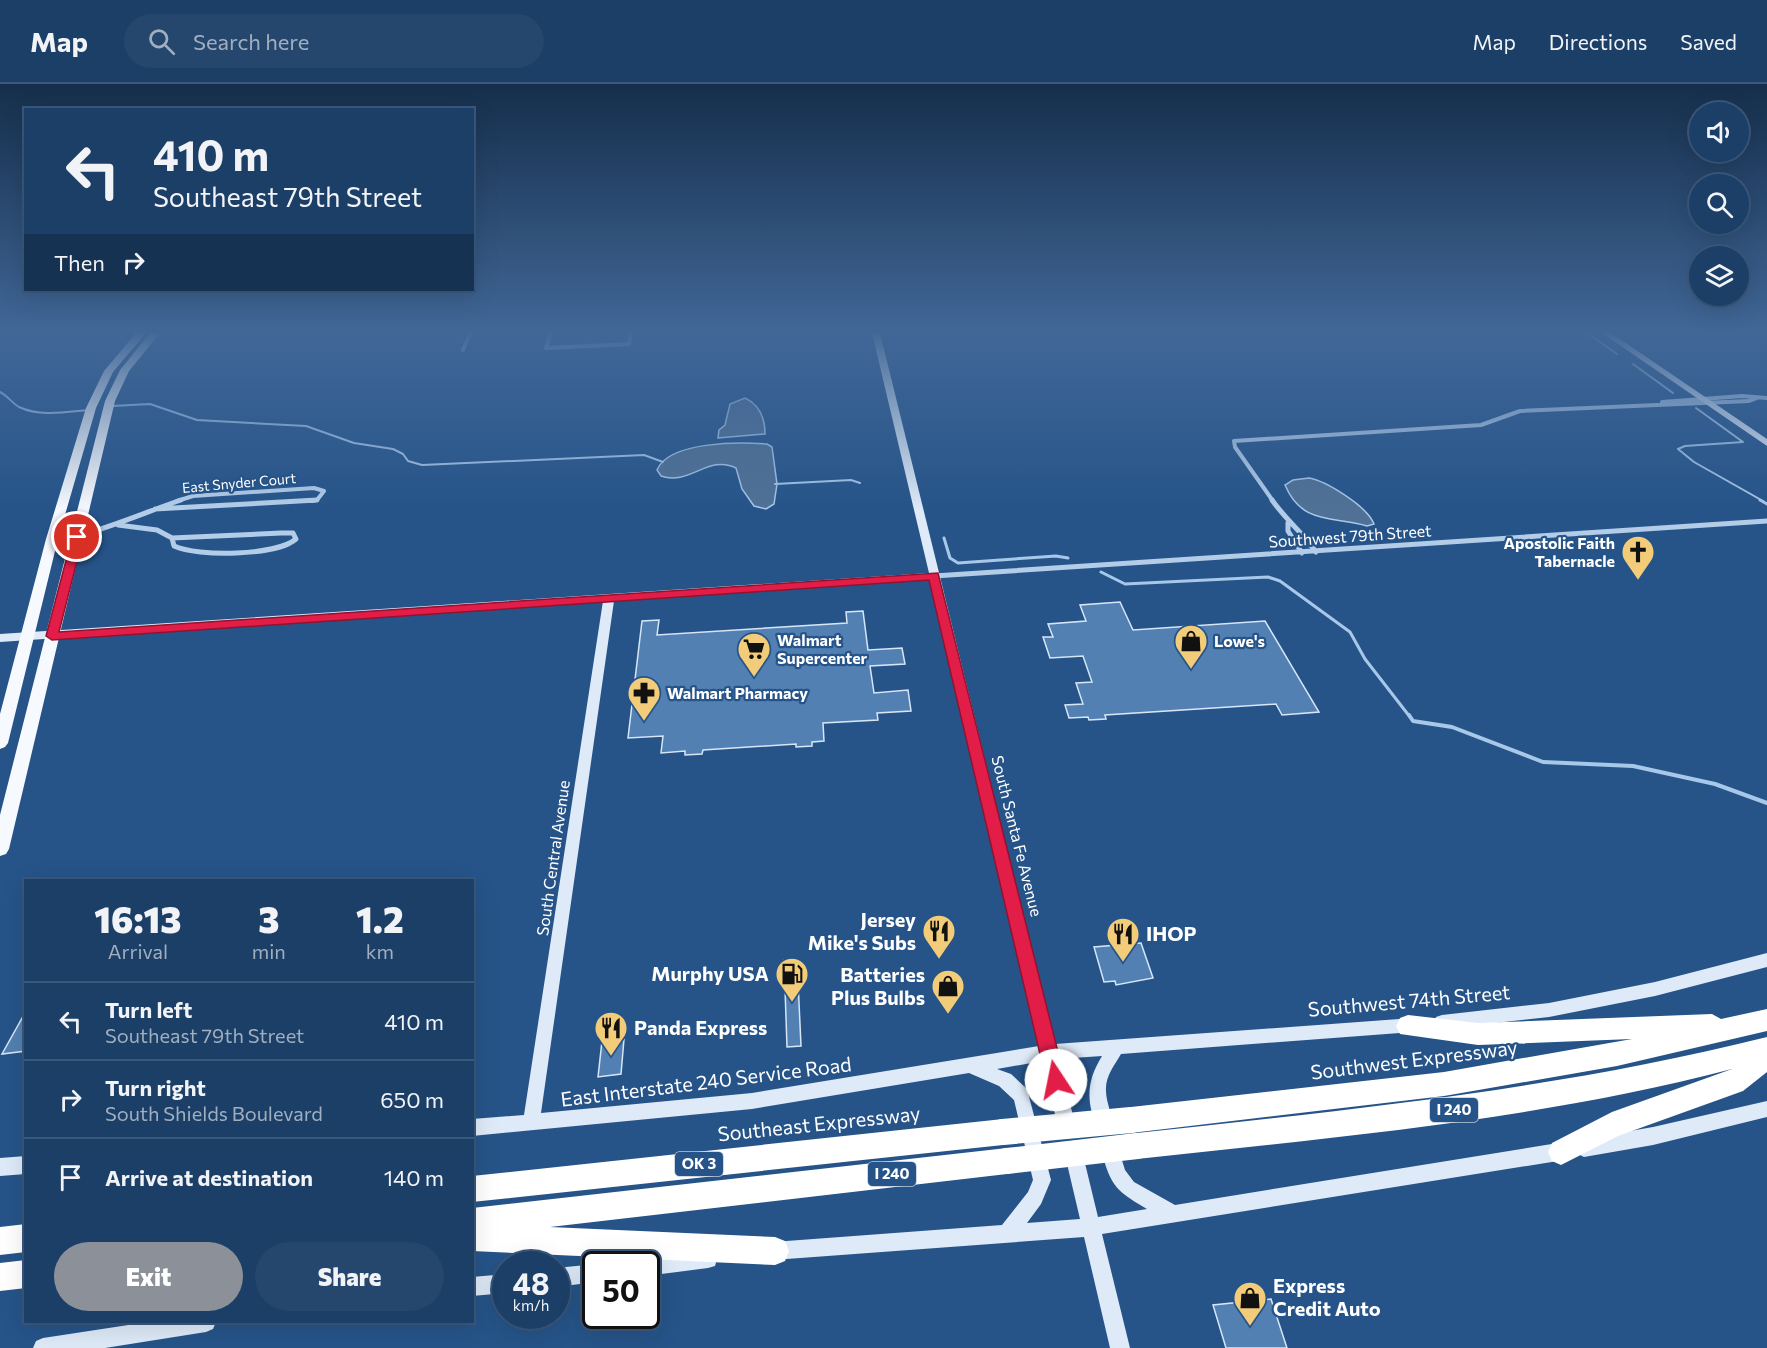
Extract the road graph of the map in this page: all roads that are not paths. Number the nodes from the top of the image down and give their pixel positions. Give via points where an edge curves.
1 (98, 392) edge
2 (114, 392) edge
3 (890, 392) edge
4 (1692, 392) edge
5 (1756, 398) junction
6 (1767, 398) edge
7 (1705, 401) junction
8 (1659, 403) junction
9 (1767, 443) edge
10 (100, 444) junction
11 (80, 447) junction
12 (155, 509) junction
13 (1767, 521) edge
14 (1288, 523) junction
15 (118, 525) junction
16 (77, 537) junction
17 (172, 538) junction
18 (1316, 552) junction
19 (1302, 553) junction
20 (934, 576) junction
21 (609, 599) junction
22 (52, 636) junction
23 (29, 637) junction
24 (0, 638) edge
25 (0, 743) edge
26 (0, 849) edge
27 (1767, 960) edge
28 (1761, 1022) edge
29 (1408, 1026) junction
30 (1117, 1047) junction
31 (1767, 1048) edge
32 (1051, 1052) junction
33 (1767, 1057) edge
34 (969, 1066) junction
35 (1767, 1109) edge
36 (531, 1123) junction
37 (1063, 1126) joint
38 (474, 1128) edge
39 (1561, 1152) junction
40 (773, 1156) joint
41 (24, 1165) edge
42 (0, 1167) edge
43 (474, 1189) edge
44 (1170, 1212) junction
45 (474, 1222) edge
46 (1091, 1227) junction
47 (1006, 1234) junction
48 (474, 1237) edge
49 (24, 1238) edge
50 (0, 1241) edge
51 (775, 1251) junction
52 (660, 1265) edge
53 (24, 1274) edge
54 (0, 1277) edge
55 (492, 1285) edge
56 (474, 1287) edge
57 (200, 1323) edge
58 (43, 1348) edge
59 (1120, 1348) edge

1 - 11 main road
2 - 10 main road
3 - 20 main road, South Santa Fe Avenue
4 - 7 main road
5 - 6 street
5 - 7 street
5 - 7 street
7 - 8 street
7 - 8 street
7 - 9 main road
8 - 14 street via 1520,411 1481,425 1234,441
10 - 11 main road
10 - 16 main road
11 - 23 main road via 52,539
12 - 12 street, East Snyder Court via 309,502 324,494 322,489 314,488 193,496
12 - 15 street, East Snyder Court
13 - 18 street, Southwest 79th Street
14 - 18 street via 1301,530
14 - 19 street via 1288,531
15 - 16 street
15 - 17 street via 157,530
16 - 22 main road
17 - 17 street via 174,546 194,552 277,548 292,543 296,536 281,533
18 - 19 street, Southwest 79th Street
19 - 20 street, Southwest 79th Street
20 - 21 main road
20 - 32 main road, South Santa Fe Avenue
21 - 22 main road
21 - 36 main road, South Central Avenue
22 - 23 main road
22 - 26 main road
23 - 24 main road
23 - 25 main road
27 - 29 main road, Southwest 74th Street via 1655,989 1549,1010
28 - 29 highway via 1478,1034
28 - 37 highway, Southwest Expressway / I 240, bridge via 1596,1059 1444,1084
29 - 30 main road, Southwest 74th Street
30 - 32 main road, Southwest 74th Street
30 - 44 main road via 1097,1078 1095,1091 1117,1175 1128,1188
31 - 45 highway, I 240, bridge via 1627,1081 1487,1105
32 - 34 main road, East Interstate 240 Service Road
32 - 46 main road, South Santa Fe Avenue
33 - 39 highway via 1734,1082 1612,1125
34 - 36 main road, East Interstate 240 Service Road via 752,1101
34 - 47 main road via 1014,1086 1028,1115 1042,1180 1035,1198
35 - 39 main road via 1653,1136
36 - 38 main road, East Interstate 240 Service Road
37 - 40 highway, Southeast Expressway / I 240, bridge
39 - 44 main road
40 - 43 highway, Southeast Expressway / OK 3
41 - 42 main road
44 - 46 main road
46 - 47 main road
46 - 59 main road, South Santa Fe Avenue
47 - 51 main road
48 - 51 highway
49 - 50 highway
51 - 52 main road
53 - 54 highway
55 - 56 main road
57 - 58 main road

